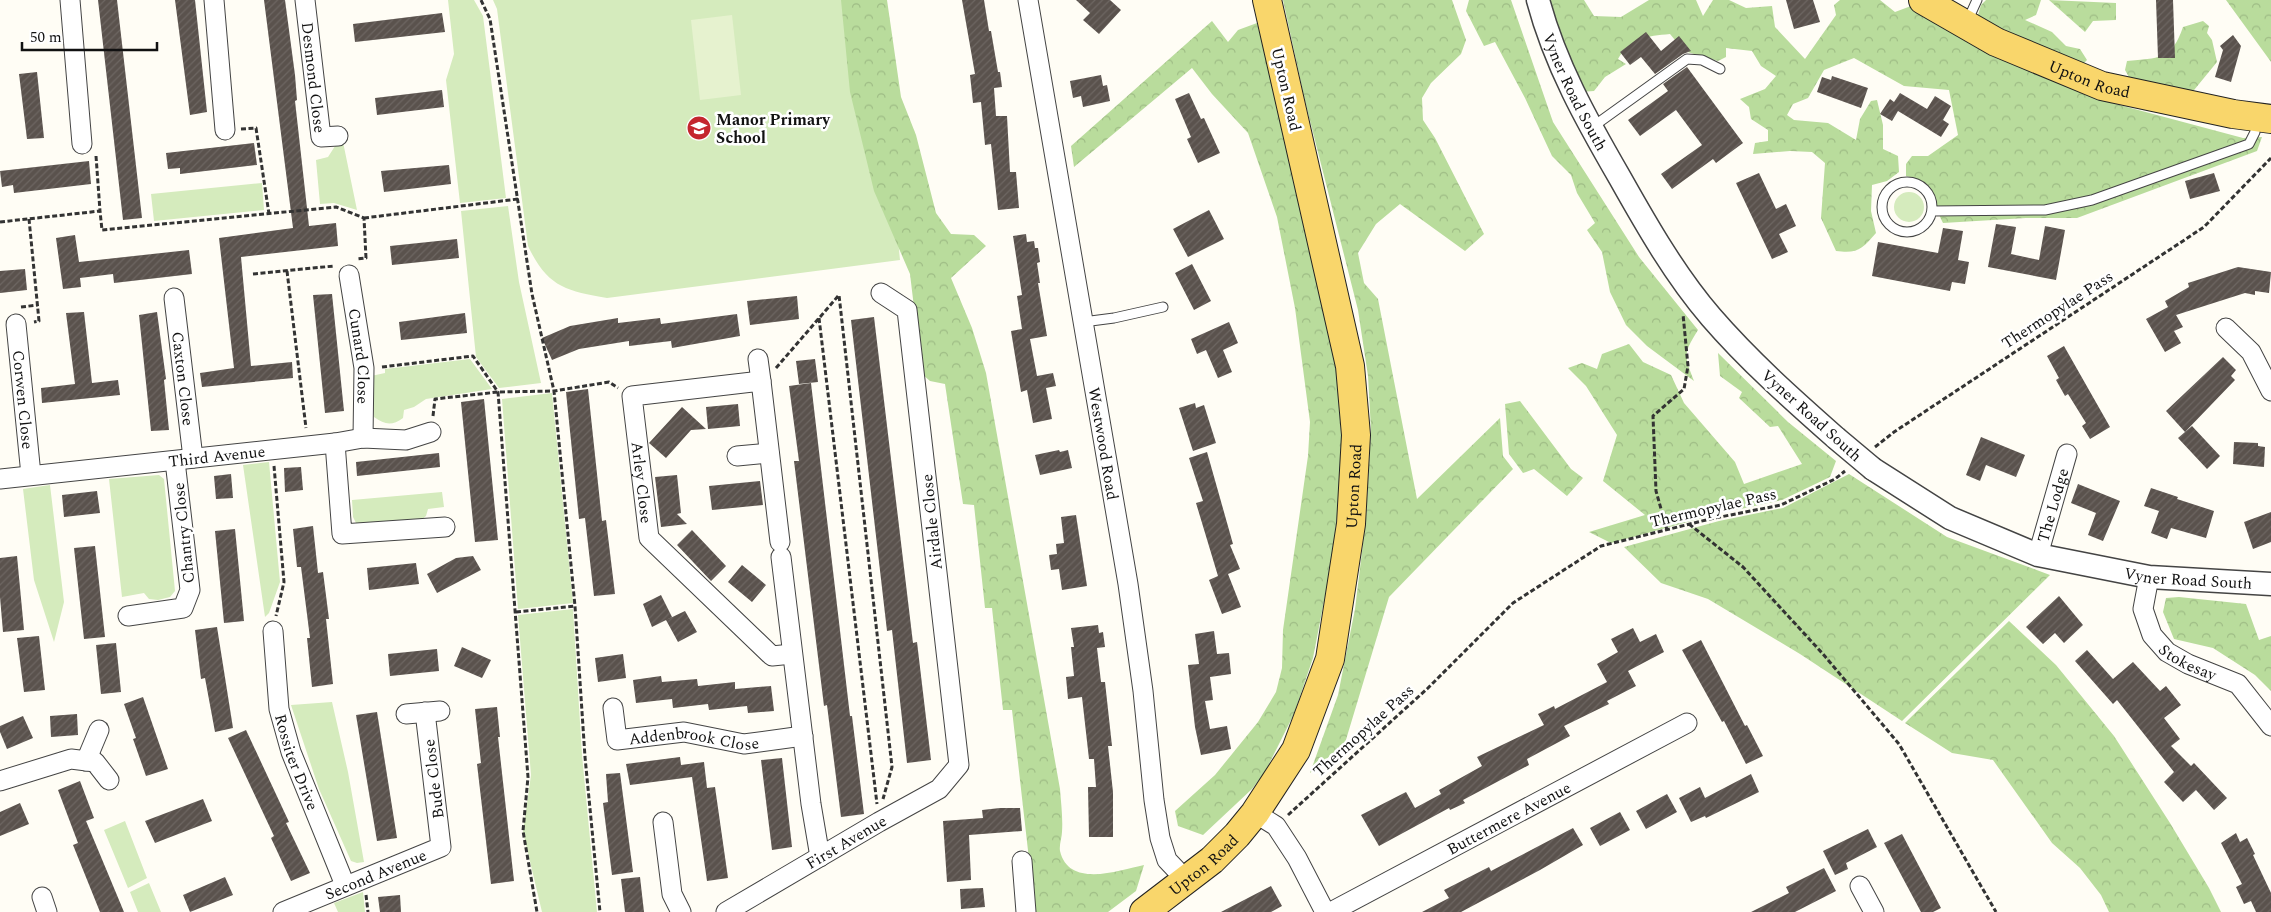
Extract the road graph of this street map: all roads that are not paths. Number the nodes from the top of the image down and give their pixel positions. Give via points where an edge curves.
1 (70, 0) edge
2 (214, 0) edge
3 (305, 0) edge
4 (1028, 0) edge
5 (1267, 0) edge
6 (1538, 0) edge
7 (1923, 0) edge
8 (1977, 0) edge
9 (1966, 24) junction
10 (1720, 69) dead end
11 (2264, 118) edge
12 (1591, 128) junction
13 (225, 130) road end
14 (338, 136) dead end
15 (82, 144) road end
16 (1932, 210) junction
17 (349, 270) road end
18 (881, 293) dead end
19 (174, 298) dead end
20 (1163, 307) dead end
21 (1083, 322) junction
22 (16, 324) road end
23 (2226, 328) dead end
24 (758, 359) dead end
25 (761, 383) junction
26 (2271, 391) edge
27 (431, 432) road end
28 (363, 438) junction
29 (335, 444) junction
30 (769, 453) junction
31 (2067, 454) dead end
32 (736, 456) dead end
33 (184, 460) junction
34 (31, 476) junction
35 (0, 479) edge
36 (445, 527) dead end
37 (2038, 556) junction
38 (2149, 577) junction
39 (2271, 584) edge
40 (128, 616) dead end
41 (273, 631) road end
42 (792, 654) junction
43 (613, 708) dead end
44 (406, 714) dead end
45 (1687, 723) dead end
46 (2271, 726) edge
47 (99, 730) dead end
48 (803, 736) junction
49 (86, 761) junction
50 (959, 765) joint
51 (109, 780) dead end
52 (0, 781) edge
53 (1266, 820) junction
54 (663, 822) dead end
55 (441, 847) joint
56 (820, 857) junction
57 (1022, 861) dead end
58 (1186, 880) junction
59 (345, 885) junction
60 (1860, 886) dead end
61 (282, 912) edge
62 (681, 912) edge
63 (726, 912) edge
64 (1026, 912) edge
65 (1144, 912) edge
66 (1326, 912) edge
67 (1331, 912) edge
68 (1874, 912) edge

1 - 15 street
2 - 13 street
3 - 14 street, Desmond Close via 320,137
4 - 21 street, Westwood Road
5 - 53 main road, Upton Road via 1350,366 1356,435 1351,524 1330,659
6 - 12 street, Vyner Road South via 1568,84
7 - 9 main road, Upton Road
8 - 9 lane
9 - 11 main road, Upton Road via 1996,42 2102,86
10 - 12 lane via 1702,60 1687,59
11 - 16 lane via 2249,144 2092,200 2045,210
12 - 37 street, Vyner Road South, bridge via 1680,276 1711,317 1792,400 1836,438 1872,459 1950,518
16 - 16 lane via 1929,194 1916,182 1907,181 1891,187 1882,202 1884,218 1903,232 1925,225
17 - 28 street, Cunard Close via 364,368
18 - 50 street, Airdale Close via 907,310
19 - 33 street, Caxton Close
20 - 21 lane
21 - 58 street, Westwood Road via 1128,584 1160,838 1168,860
22 - 34 street, Corwen Close
23 - 26 street via 2251,352
24 - 25 street
25 - 30 street
25 - 42 street, Arley Close via 632,396 648,538 772,656
27 - 28 street, Third Avenue via 406,440
28 - 29 street, Third Avenue
29 - 33 street, Third Avenue
29 - 36 street via 342,534
30 - 32 street
30 - 42 street
31 - 37 street, The Lodge
33 - 34 street, Third Avenue
33 - 40 street, Chantry Close via 190,590 183,608
34 - 35 street, Third Avenue
37 - 38 street, Vyner Road South
38 - 39 street, Vyner Road South
38 - 46 street, Stokesay via 2143,608 2152,635 2168,652 2188,664 2238,684
41 - 59 street, Rossiter Drive via 279,709 286,735
42 - 48 street
43 - 48 street, Addenbrook Close via 617,740 684,732 744,744
44 - 55 street, Bude Close via 433,712
45 - 67 street, Buttermere Avenue
47 - 49 street
48 - 56 street
49 - 51 street via 95,762
49 - 52 street via 71,759
50 - 56 street, First Avenue via 940,789
53 - 58 main road, Upton Road via 1237,835
53 - 66 street via 1297,858
54 - 62 street via 672,894
55 - 59 street, Second Avenue
56 - 63 street, First Avenue
57 - 64 street
58 - 65 main road, Upton Road
59 - 61 street, Second Avenue
60 - 68 street

